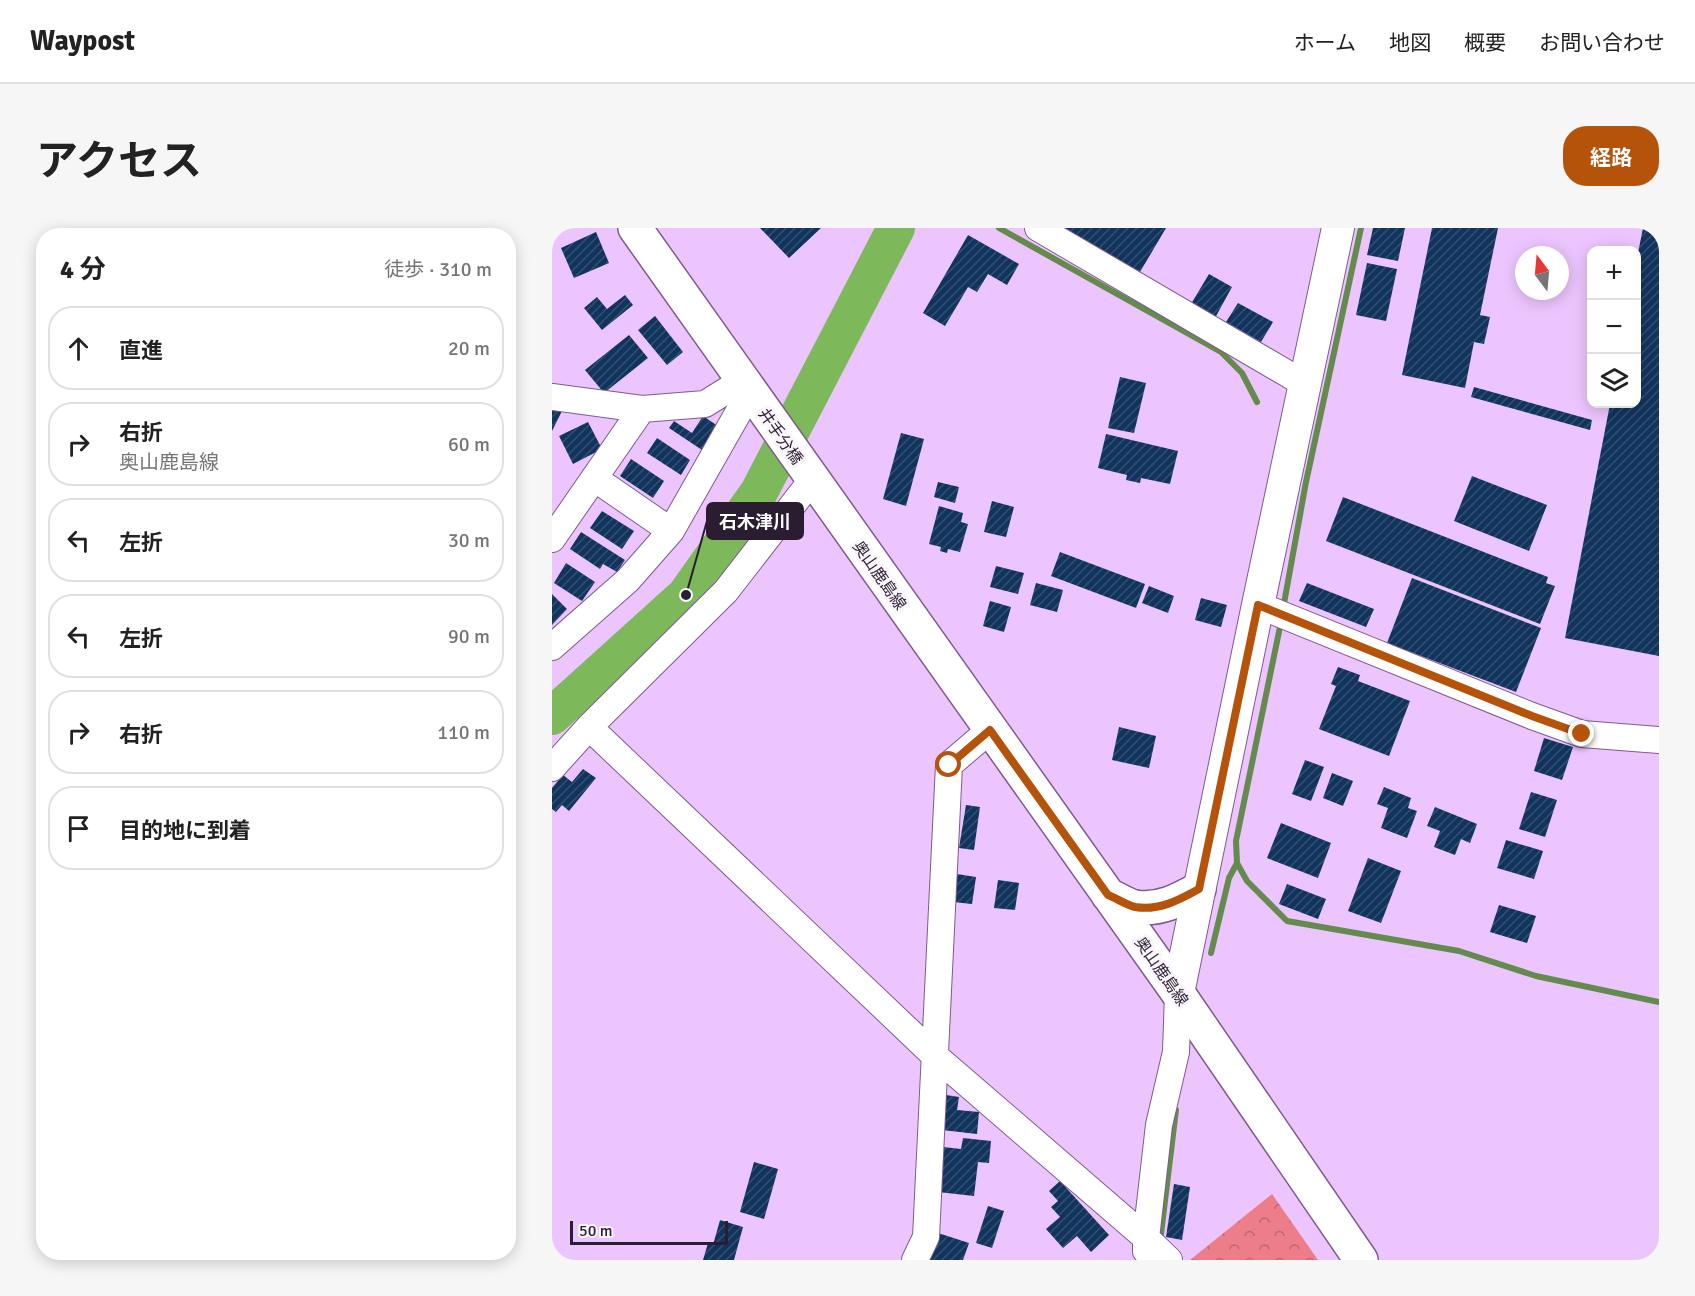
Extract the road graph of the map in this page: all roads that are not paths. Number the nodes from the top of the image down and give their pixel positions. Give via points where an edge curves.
1 (634, 228) edge
2 (1038, 228) edge
3 (1338, 228) edge
4 (1305, 384) junction
5 (746, 387) junction
6 (552, 397) edge
7 (642, 409) junction
8 (594, 478) junction
9 (812, 480) junction
10 (671, 531) junction
11 (552, 539) edge
12 (1274, 612) junction
13 (552, 647) edge
14 (589, 727) junction
15 (990, 730) junction
16 (1659, 740) edge
17 (552, 768) edge
18 (1199, 889) junction
19 (1108, 895) junction
20 (1178, 993) junction
21 (934, 1055) junction
22 (1156, 1252) edge
23 (915, 1260) edge
24 (1361, 1260) edge

1 - 5 main road
2 - 4 street
3 - 4 street
4 - 12 street
5 - 7 street via 705,404
5 - 9 main road, 井手分橋
5 - 10 street
6 - 7 street
7 - 8 street
8 - 10 street
8 - 11 street
9 - 14 street via 726,591
9 - 15 main road, 奥山鹿島線
10 - 13 street via 628,580
12 - 16 street via 1582,734
12 - 18 street
14 - 17 street
14 - 21 street
15 - 19 main road, 奥山鹿島線
15 - 21 street via 949,765
18 - 19 main road via 1173,903 1154,907 1134,907
18 - 20 street
19 - 20 main road, 奥山鹿島線
20 - 22 street via 1176,1052 1159,1125
20 - 24 main road, 奥山鹿島線
21 - 22 street
21 - 23 street via 926,1237

